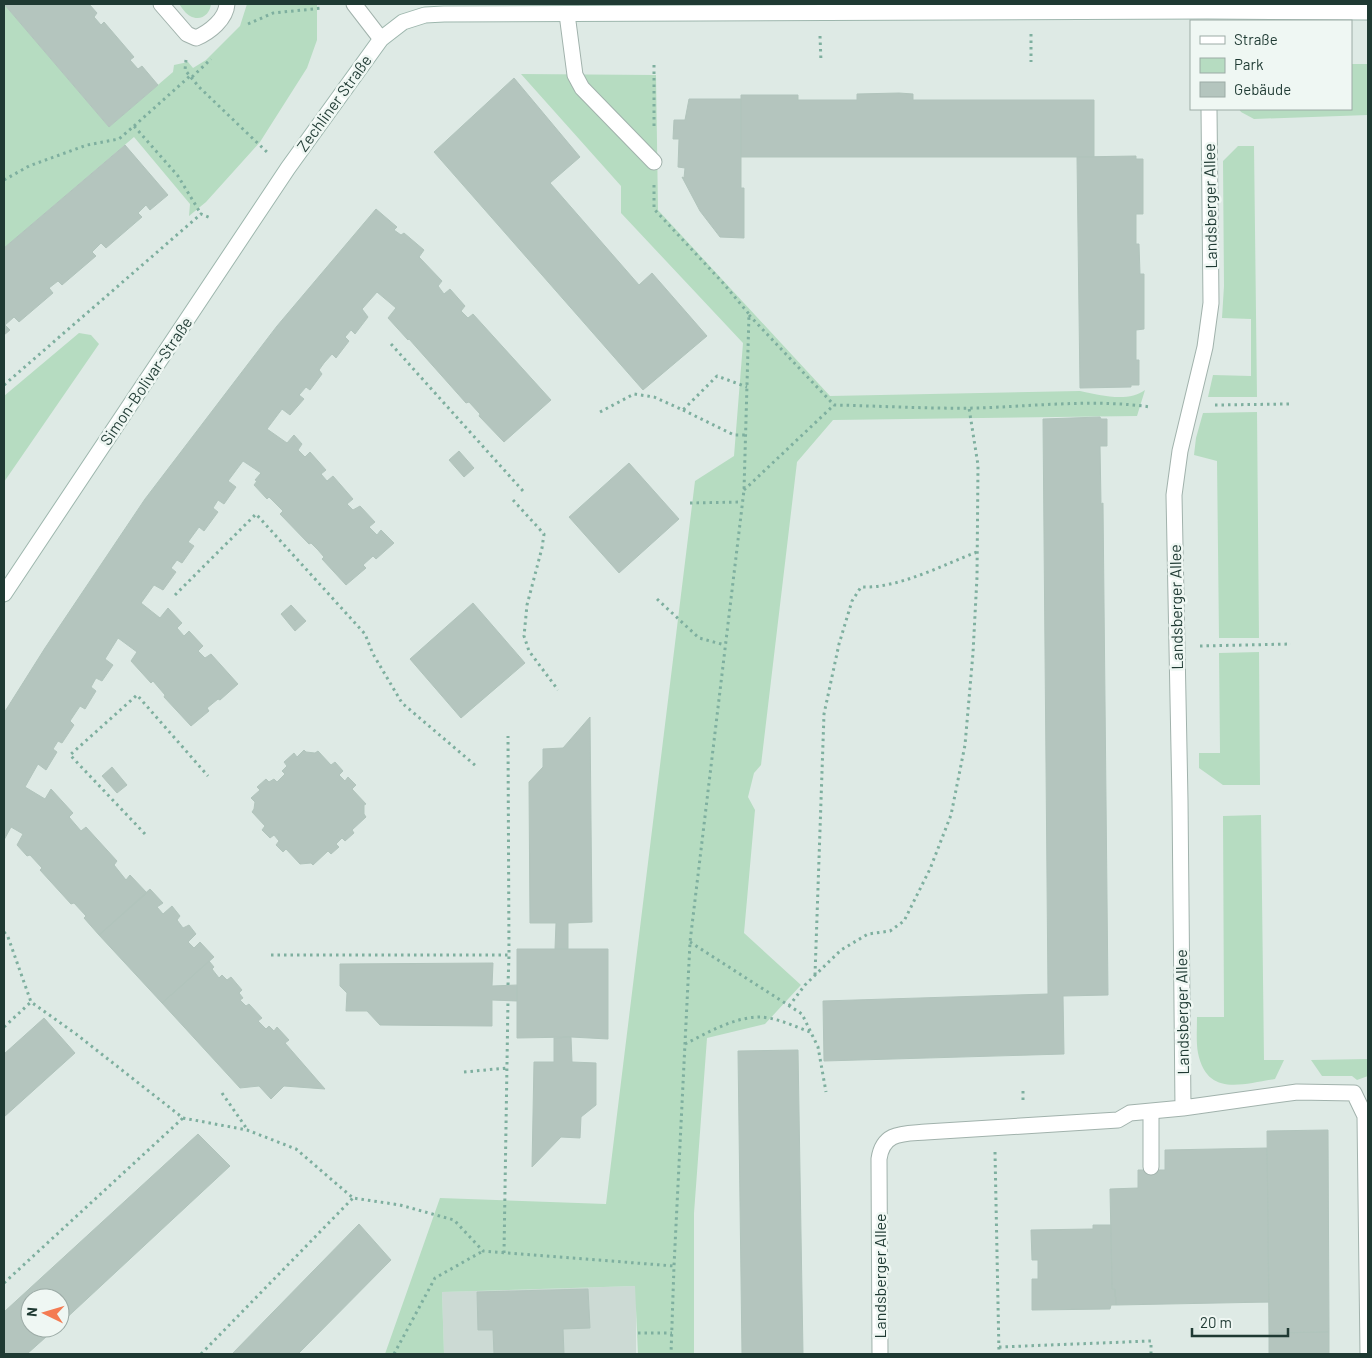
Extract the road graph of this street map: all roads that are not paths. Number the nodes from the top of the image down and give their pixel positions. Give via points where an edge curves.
1 (161, 4) edge
2 (227, 4) edge
3 (354, 4) edge
4 (658, 8) edge
5 (1053, 8) edge
6 (1368, 12) edge
7 (567, 14) junction
8 (1207, 16) edge
9 (381, 39) junction
10 (1209, 110) edge
11 (654, 162) dead end
12 (288, 168) joint
13 (4, 594) edge
14 (1183, 1108) junction
15 (1151, 1112) junction
16 (1151, 1167) dead end
17 (880, 1354) edge
18 (1368, 1354) edge

1 - 2 street via 187,34 196,38 224,17
3 - 9 street, Zechliner Straße
4 - 5 street, Zechliner Straße
4 - 7 street, Zechliner Straße
5 - 8 street, Zechliner Straße
6 - 8 street, Zechliner Straße
7 - 9 street, Zechliner Straße via 426,15 403,22
7 - 11 street via 575,76 582,88
9 - 12 street, Zechliner Straße
10 - 14 street, Landsberger Allee via 1211,302 1205,347 1180,451 1174,495
12 - 13 street, Simon-Bolivar-Straße
14 - 15 street, Landsberger Allee
14 - 18 street, Landsberger Allee via 1297,1092 1354,1094 1365,1116
15 - 16 street
15 - 17 street, Landsberger Allee via 1130,1113 1118,1120 897,1134 890,1138 881,1148 879,1159

